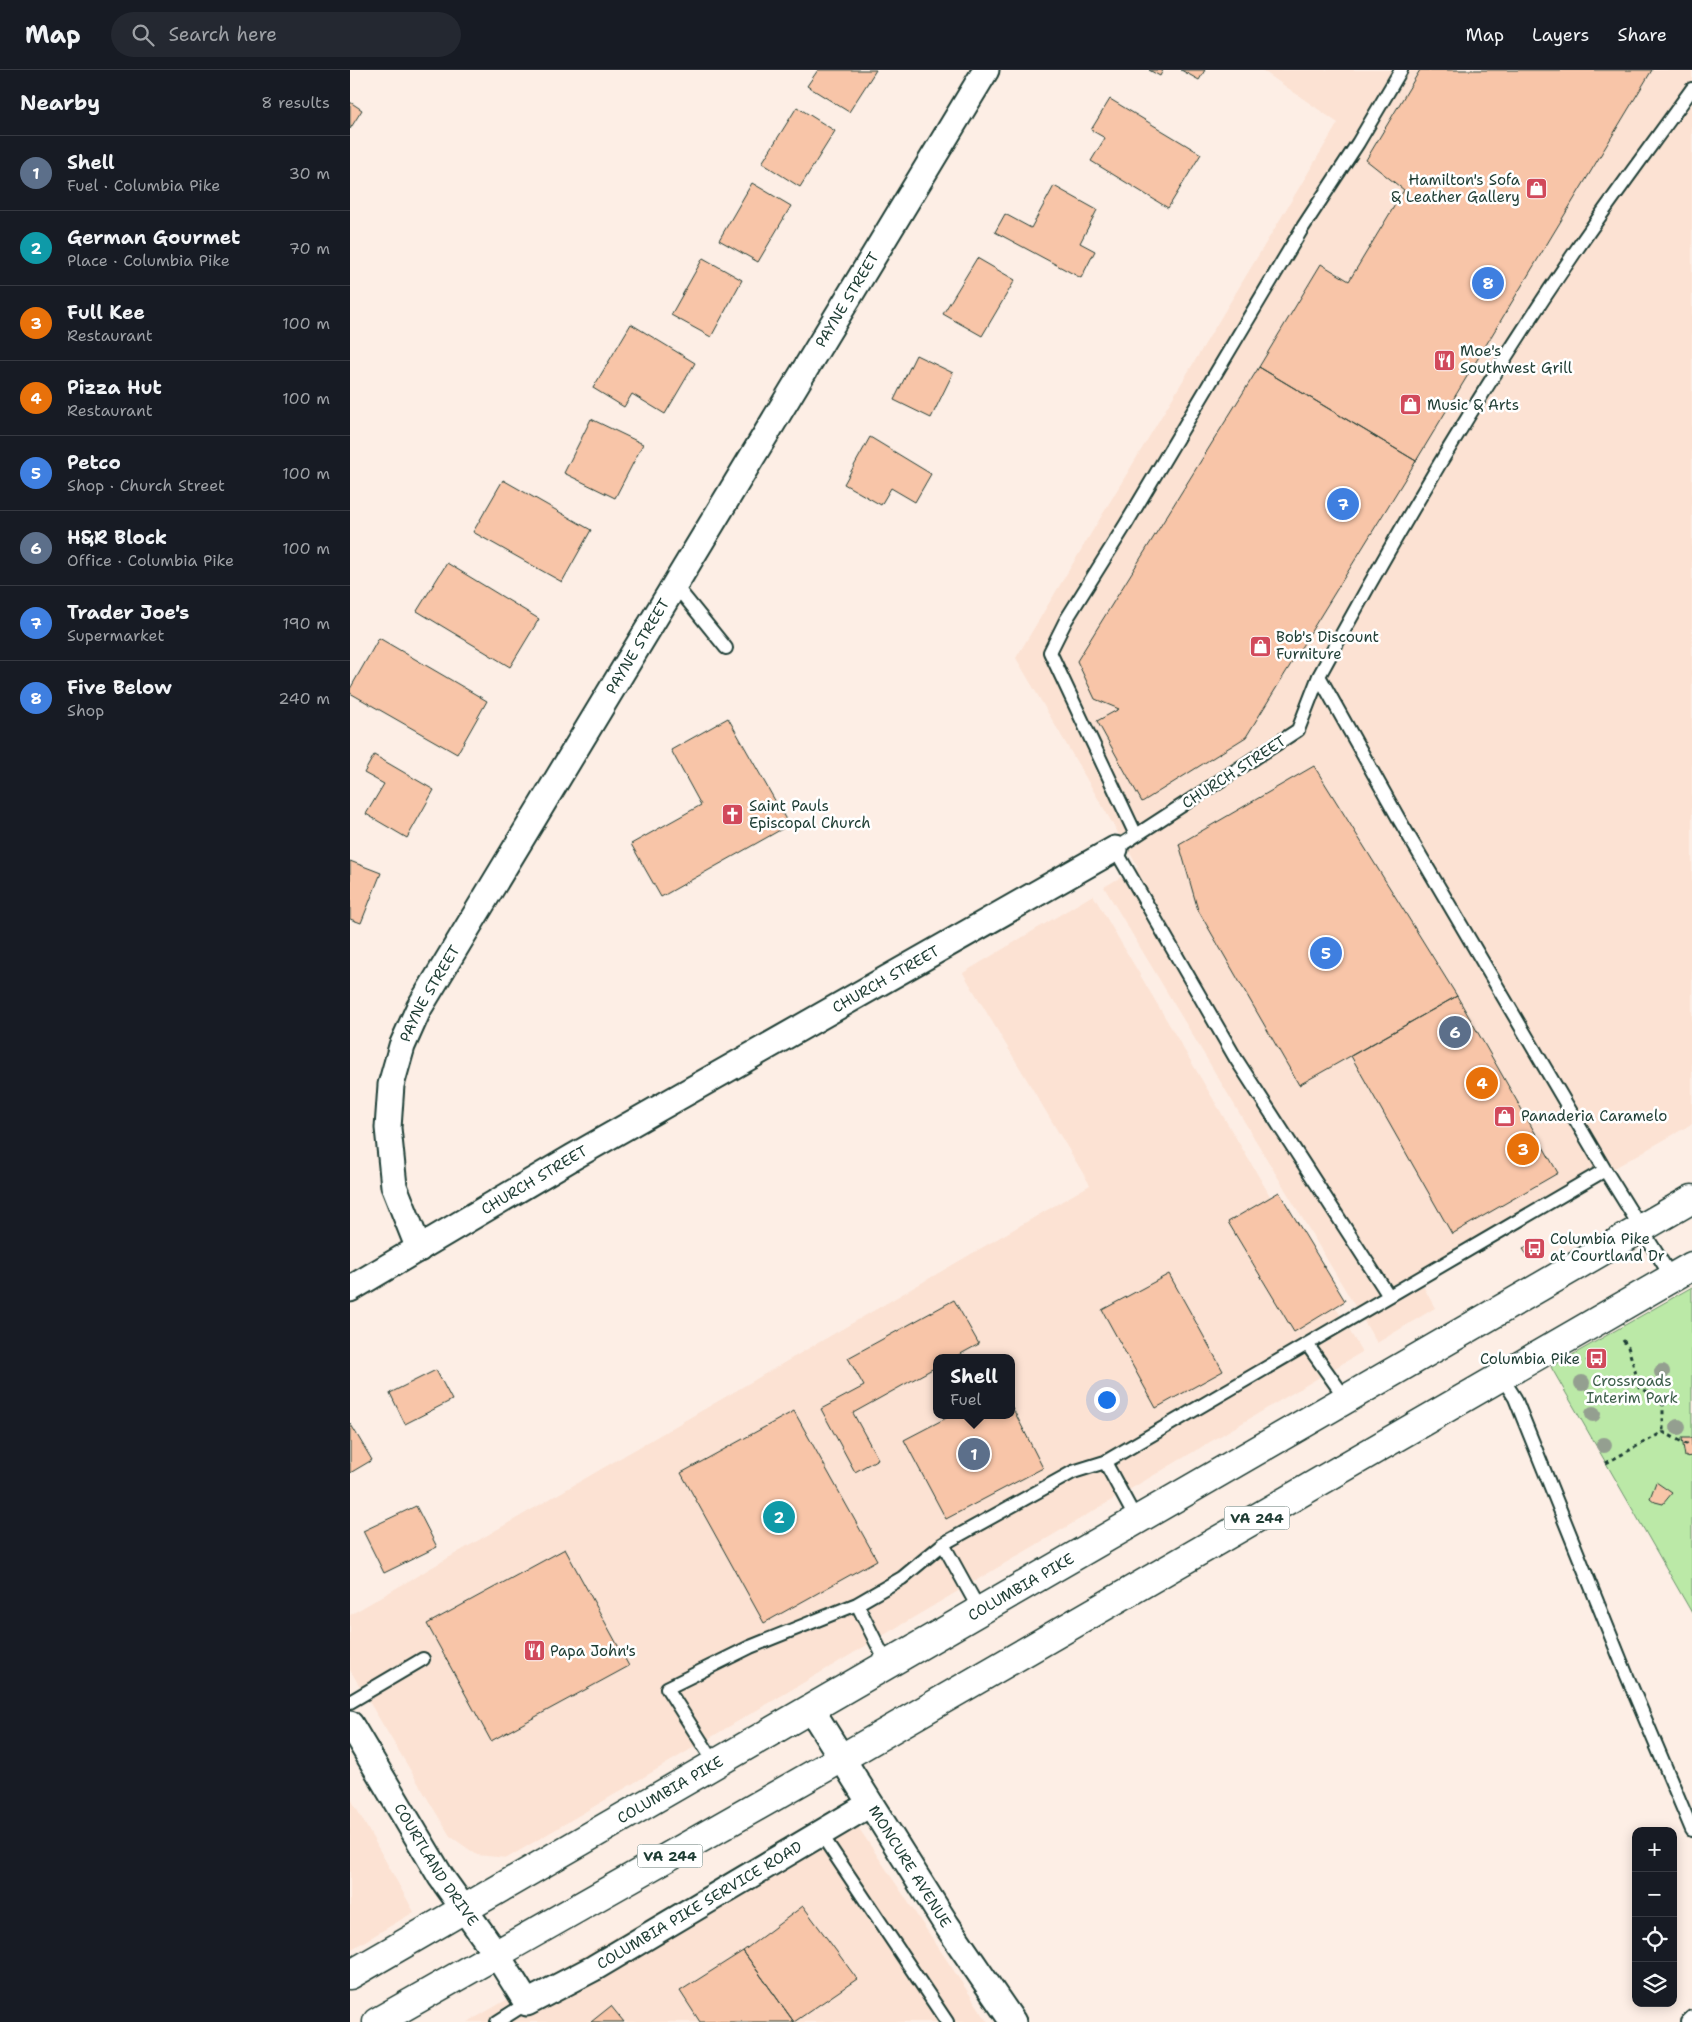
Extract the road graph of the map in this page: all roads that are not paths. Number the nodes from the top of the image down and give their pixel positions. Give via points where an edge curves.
1 (986, 70) edge
2 (1401, 70) edge
3 (1692, 89) edge
4 (675, 585) junction
5 (726, 648) dead end
6 (1319, 676) junction
7 (1136, 835) junction
8 (1115, 849) junction
9 (1605, 1170) junction
10 (1692, 1199) edge
11 (1641, 1228) junction
12 (419, 1249) junction
13 (1682, 1272) edge
14 (350, 1289) edge
15 (1389, 1296) junction
16 (1307, 1344) junction
17 (1501, 1376) junction
18 (1346, 1399) junction
19 (1105, 1462) junction
20 (1137, 1521) junction
21 (943, 1544) junction
22 (857, 1604) junction
23 (980, 1611) junction
24 (423, 1659) dead end
25 (887, 1664) junction
26 (350, 1702) edge
27 (811, 1709) junction
28 (350, 1724) edge
29 (842, 1758) junction
30 (716, 1765) junction
31 (870, 1804) junction
32 (1692, 1830) edge
33 (820, 1834) junction
34 (463, 1908) junction
35 (497, 1955) junction
36 (350, 1975) edge
37 (527, 2003) junction
38 (1692, 2017) edge
39 (378, 2022) edge
40 (497, 2022) edge
41 (947, 2022) edge
42 (1013, 2022) edge
43 (1687, 2022) edge

1 - 4 street, PAYNE STREET
2 - 7 lane via 1298,235 1066,620 1050,652
3 - 6 lane, CHURCH STREET via 1578,248 1468,417 1365,591
4 - 5 lane
4 - 12 street, PAYNE STREET via 419,1008 402,1046 391,1086 388,1128 394,1186
6 - 7 lane, CHURCH STREET via 1298,730
6 - 9 lane via 1400,821
7 - 8 lane, CHURCH STREET
8 - 12 street, CHURCH STREET via 573,1157
8 - 15 lane via 1236,1059
9 - 11 lane
9 - 15 lane
10 - 11 main road, COLUMBIA PIKE
11 - 13 lane
11 - 18 main road, COLUMBIA PIKE
12 - 14 street, CHURCH STREET
13 - 17 main road, VA 244
15 - 16 lane
16 - 18 lane
16 - 19 lane
17 - 29 main road, VA 244
17 - 32 lane via 1516,1398
18 - 20 main road, COLUMBIA PIKE
19 - 20 lane
19 - 21 lane via 1073,1472
20 - 23 main road, COLUMBIA PIKE
21 - 22 lane via 902,1578
21 - 23 lane
22 - 25 lane
22 - 30 lane via 750,1647 667,1688
23 - 25 main road, COLUMBIA PIKE
24 - 26 lane
25 - 27 main road, COLUMBIA PIKE
27 - 29 street, MONCURE AVENUE
27 - 30 main road, COLUMBIA PIKE
28 - 34 street, COURTLAND DRIVE
29 - 31 street, MONCURE AVENUE
29 - 35 main road, VA 244
30 - 34 main road, COLUMBIA PIKE
31 - 33 street, COLUMBIA PIKE SERVICE ROAD
31 - 42 street, MONCURE AVENUE
33 - 37 street, COLUMBIA PIKE SERVICE ROAD via 594,1968
33 - 41 lane
34 - 35 street, COURTLAND DRIVE
34 - 36 main road, COLUMBIA PIKE
35 - 37 street, COURTLAND DRIVE
35 - 39 main road, VA 244
37 - 40 lane
38 - 43 lane

